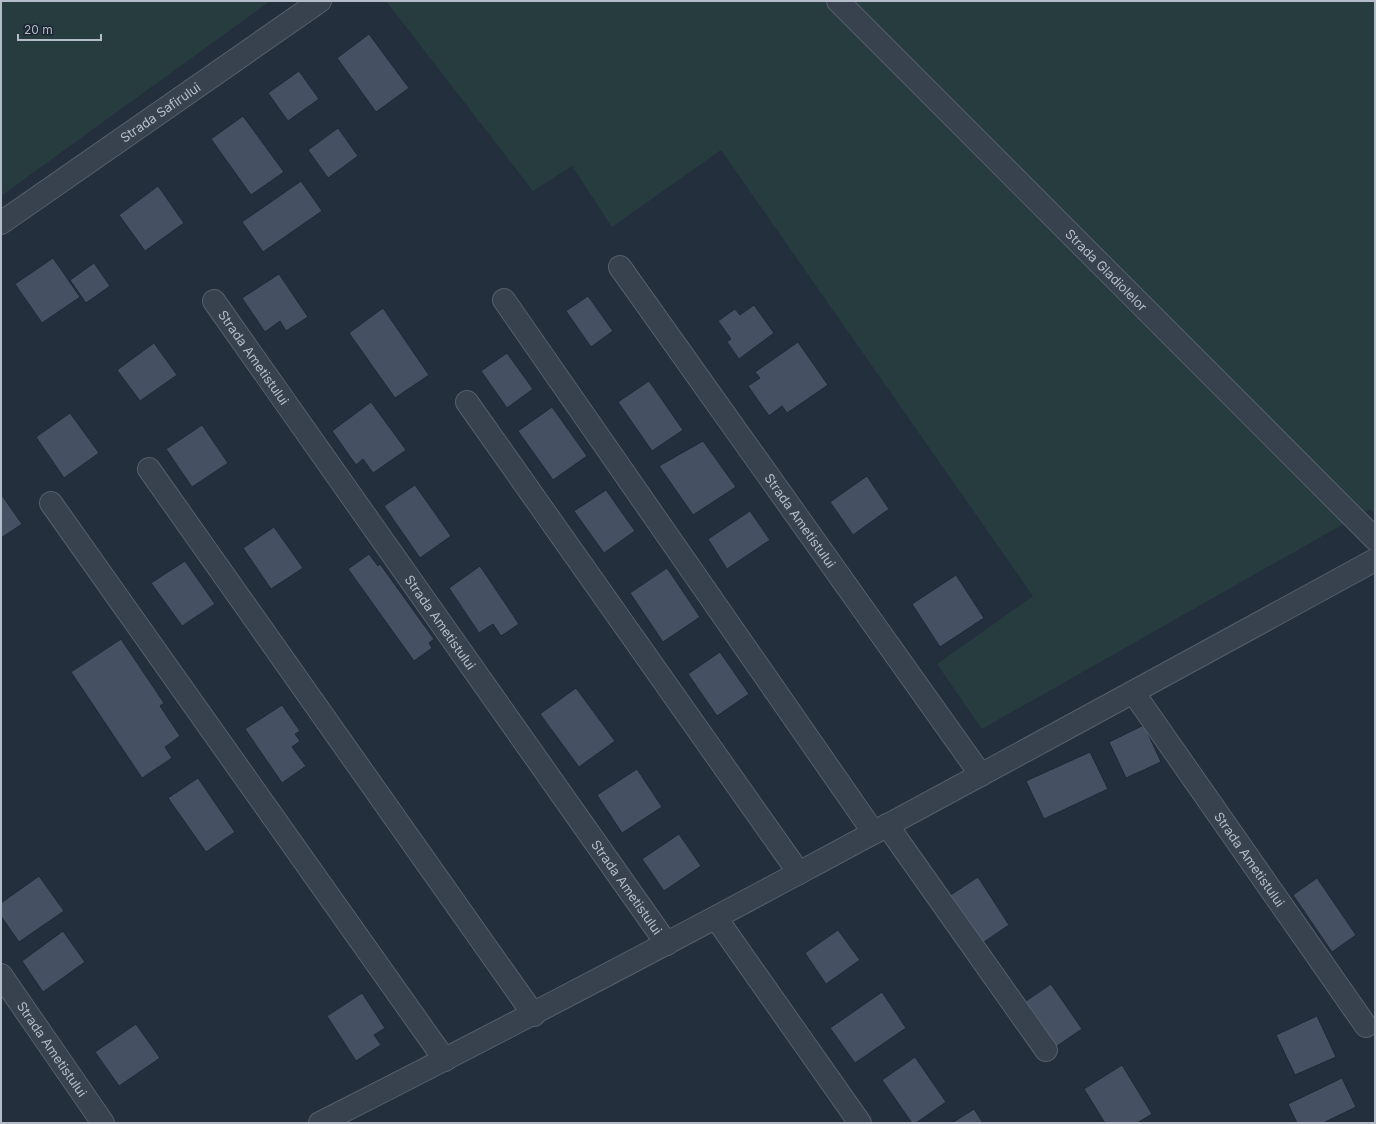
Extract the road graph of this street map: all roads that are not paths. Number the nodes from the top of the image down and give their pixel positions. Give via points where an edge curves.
1 (320, 1) edge
2 (838, 1) edge
3 (1, 223) edge
4 (620, 267) dead end
5 (504, 300) dead end
6 (214, 301) dead end
7 (467, 402) dead end
8 (149, 469) dead end
9 (51, 503) dead end
10 (1375, 539) edge
11 (1375, 560) edge
12 (1133, 692) junction
13 (981, 774) junction
14 (880, 829) junction
15 (799, 873) junction
16 (716, 918) junction
17 (667, 944) junction
18 (1, 975) edge
19 (534, 1015) junction
20 (1366, 1026) dead end
21 (1046, 1050) dead end
22 (445, 1060) junction
23 (103, 1123) edge
24 (320, 1123) edge
25 (860, 1123) edge

1 - 3 street, Strada Safirului
2 - 10 street, Strada Gladiolelor
4 - 13 street, Strada Ametistului
5 - 14 street
6 - 17 street, Strada Ametistului
7 - 15 street
8 - 19 street
9 - 22 street
11 - 12 street, Strada Ametistului
12 - 13 street, Strada Ametistului
12 - 20 street, Strada Ametistului
13 - 14 street, Strada Ametistului
14 - 15 street, Strada Ametistului
14 - 21 street
15 - 16 street, Strada Ametistului
16 - 17 street, Strada Ametistului
16 - 25 street
17 - 19 street, Strada Ametistului
18 - 23 street, Strada Ametistului
19 - 22 street, Strada Ametistului
22 - 24 street, Strada Ametistului

